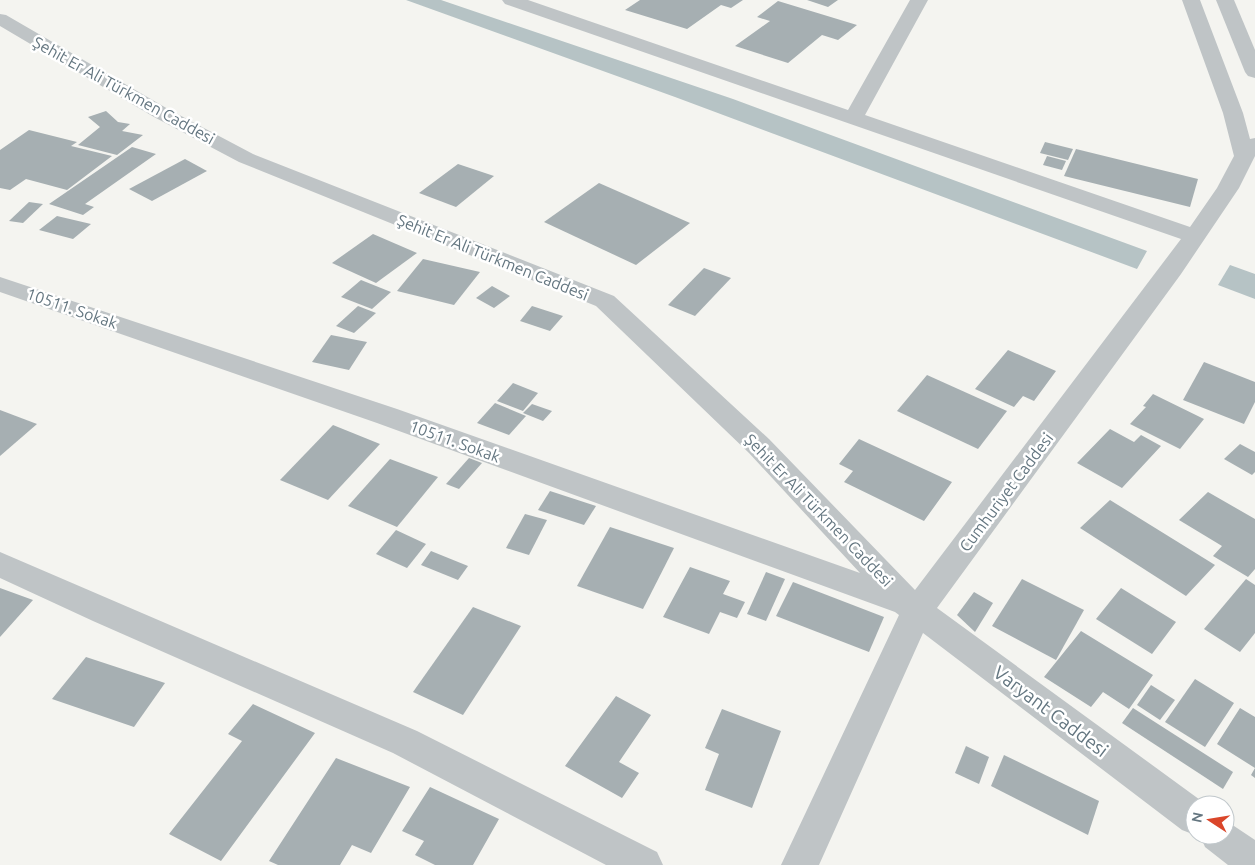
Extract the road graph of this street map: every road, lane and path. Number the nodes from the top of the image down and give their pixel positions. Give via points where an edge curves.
1 (511, 0) edge
2 (919, 0) edge
3 (1191, 0) edge
4 (1225, 0) edge
5 (4, 27) edge
6 (1246, 27) edge
7 (1255, 72) edge
8 (853, 118) junction
9 (1249, 150) edge
10 (1195, 236) junction
11 (0, 284) edge
12 (0, 564) edge
13 (912, 607) junction
14 (1185, 811) edge
15 (1231, 845) edge
16 (1255, 863) edge
17 (644, 865) edge
18 (800, 865) edge

1 - 8 street
2 - 8 street
3 - 9 street
4 - 6 street
5 - 13 street, Şehit Er Ali Türkmen Caddesi via 246,158 605,301 760,446
6 - 7 street
8 - 10 street
9 - 10 street, Cumhuriyet Caddesi
10 - 13 street, Cumhuriyet Caddesi
11 - 13 street, 10511. Sokak via 387,416
12 - 17 street via 405,742
13 - 14 street, Varyant Caddesi
13 - 18 street, Cumhuriyet Caddesi
15 - 16 street

